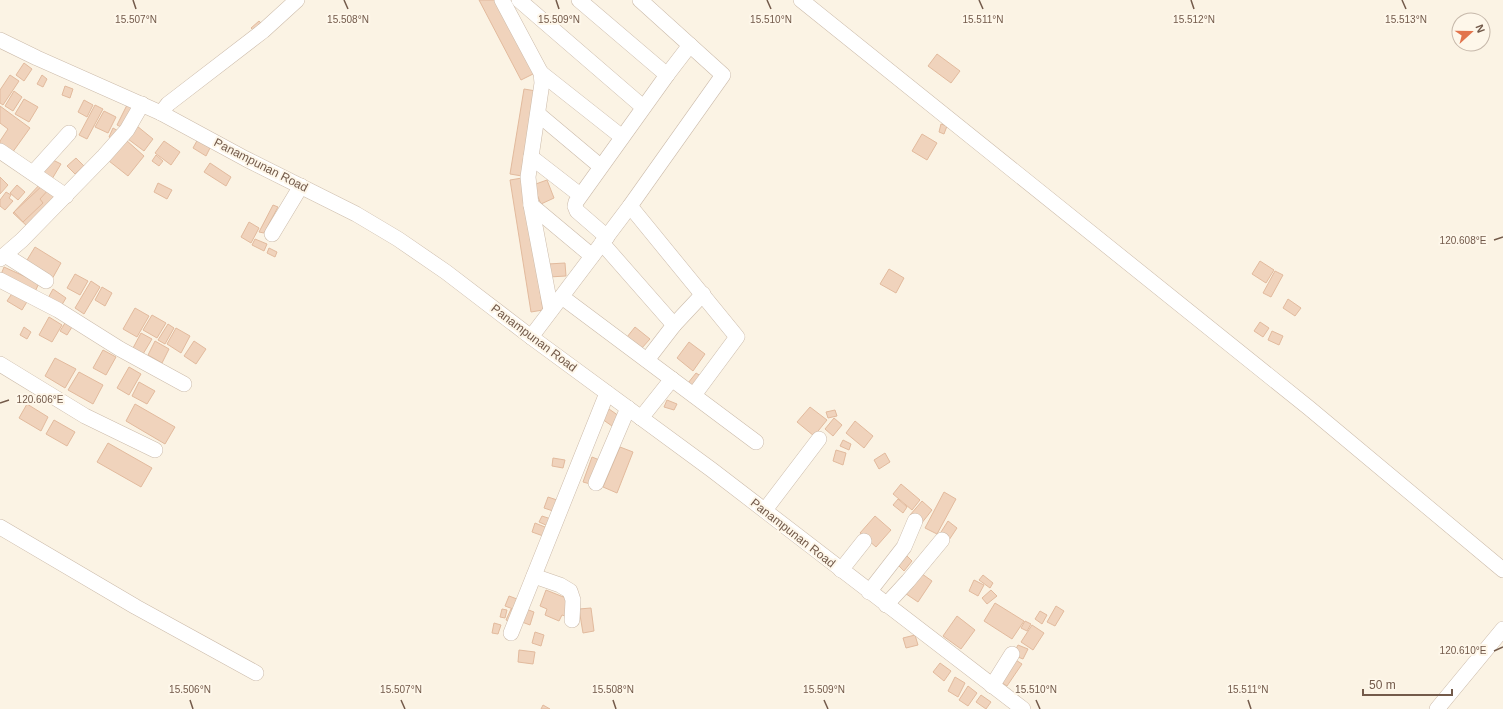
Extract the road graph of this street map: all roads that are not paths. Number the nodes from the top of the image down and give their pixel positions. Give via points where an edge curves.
1 (297, 0) edge
2 (502, 0) edge
3 (519, 0) edge
4 (579, 0) edge
5 (640, 0) edge
6 (801, 0) edge
7 (0, 40) edge
8 (690, 45) junction
9 (541, 73) junction
10 (666, 75) junction
11 (142, 104) junction
12 (643, 107) junction
13 (161, 113) junction
14 (538, 114) junction
15 (69, 133) dead end
16 (622, 137) junction
17 (0, 151) edge
18 (531, 157) junction
19 (600, 166) junction
20 (33, 173) junction
21 (301, 186) junction
22 (580, 195) junction
23 (66, 196) junction
24 (531, 205) junction
25 (630, 206) junction
26 (272, 234) dead end
27 (605, 240) junction
28 (592, 256) junction
29 (2, 257) edge
30 (0, 280) edge
31 (46, 281) dead end
32 (702, 294) junction
33 (562, 297) junction
34 (551, 310) junction
35 (674, 325) junction
36 (531, 337) junction
37 (647, 360) junction
38 (0, 364) edge
39 (672, 379) junction
40 (184, 384) dead end
41 (607, 393) junction
42 (694, 395) junction
43 (628, 408) junction
44 (641, 418) junction
45 (819, 439) dead end
46 (756, 442) dead end
47 (154, 450) dead end
48 (596, 483) dead end
49 (765, 510) junction
50 (915, 522) dead end
51 (0, 527) edge
52 (942, 540) dead end
53 (864, 541) dead end
54 (841, 570) junction
55 (1503, 570) edge
56 (534, 576) junction
57 (869, 592) junction
58 (886, 605) junction
59 (572, 620) dead end
60 (1503, 629) edge
61 (511, 633) dead end
62 (1012, 654) dead end
63 (256, 673) dead end
64 (992, 686) junction
65 (1023, 709) edge
66 (1437, 709) edge

1 - 13 street via 263,31 168,104
2 - 9 street
3 - 12 street
4 - 10 street
5 - 8 street
6 - 55 street via 1309,408
7 - 11 street, Panampunan Road
8 - 10 street
8 - 25 street via 723,75
9 - 14 street
9 - 16 street
10 - 12 street
11 - 13 street, Panampunan Road
11 - 23 street via 127,130
12 - 16 street
13 - 21 street, Panampunan Road
14 - 18 street
14 - 19 street
15 - 20 street
16 - 19 street
17 - 20 street
18 - 22 street
18 - 24 street via 528,177
19 - 22 street
20 - 23 street
21 - 26 street
21 - 36 street, Panampunan Road via 398,239
22 - 27 street via 575,206 577,211
23 - 29 street
24 - 28 street
24 - 34 street
25 - 27 street
25 - 32 street
27 - 28 street
27 - 35 street
28 - 33 street
29 - 31 street
30 - 40 street via 58,310 120,349
32 - 35 street
32 - 42 street via 737,337
33 - 34 street
33 - 37 street
34 - 36 street
35 - 37 street
36 - 41 street, Panampunan Road
37 - 39 street
38 - 47 street via 85,416
39 - 42 street
39 - 44 street
41 - 43 street, Panampunan Road
41 - 56 street
42 - 46 street
43 - 44 street, Panampunan Road
43 - 48 street
44 - 49 street, Panampunan Road
45 - 49 street
49 - 54 street, Panampunan Road
50 - 57 street via 904,547
51 - 63 street via 136,607
52 - 58 street
53 - 54 street
54 - 57 street, Panampunan Road
56 - 59 street via 570,591 573,600
56 - 61 street
57 - 58 street, Panampunan Road
58 - 64 street, Panampunan Road
60 - 66 street
62 - 64 street
64 - 65 street, Panampunan Road

